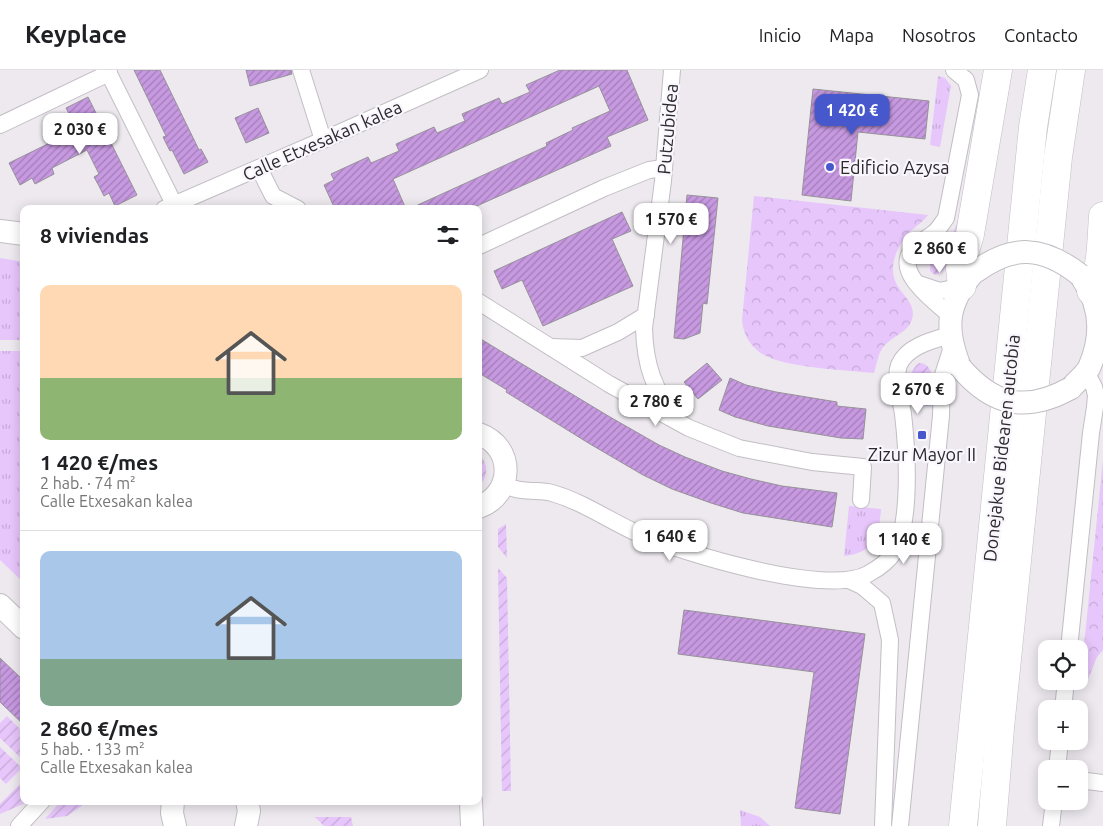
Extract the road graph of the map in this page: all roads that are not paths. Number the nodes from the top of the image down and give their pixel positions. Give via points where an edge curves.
1 (301, 70) edge
2 (480, 70) edge
3 (672, 70) edge
4 (954, 70) edge
5 (998, 70) edge
6 (1042, 70) edge
7 (1071, 70) edge
8 (108, 72) edge
9 (0, 125) edge
10 (323, 140) junction
11 (259, 168) junction
12 (664, 168) junction
13 (169, 205) edge
14 (171, 205) edge
15 (290, 205) edge
16 (1103, 216) edge
17 (0, 231) edge
18 (20, 234) edge
19 (482, 245) edge
20 (968, 279) junction
21 (917, 284) junction
22 (1092, 290) edge
23 (482, 304) edge
24 (646, 315) junction
25 (953, 341) junction
26 (551, 347) junction
27 (1087, 375) edge
28 (1099, 402) edge
29 (676, 420) junction
30 (482, 436) edge
31 (504, 485) junction
32 (861, 500) dead end
33 (482, 506) edge
34 (849, 580) junction
35 (0, 605) edge
36 (20, 624) edge
37 (1070, 640) edge
38 (1088, 781) edge
39 (1103, 783) edge
40 (38, 805) edge
41 (173, 805) edge
42 (248, 805) edge
43 (471, 805) edge
44 (1053, 810) edge
45 (19, 826) edge
46 (175, 826) edge
47 (246, 826) edge
48 (472, 826) edge
49 (882, 826) edge
50 (900, 826) edge
51 (963, 826) edge
52 (992, 826) edge
53 (1051, 826) edge

1 - 10 street
2 - 10 street, Calle Etxesakan kalea
3 - 12 street, Putzubidea
4 - 21 street via 966,80 970,95 946,218 936,232 914,248 907,259 908,273
5 - 20 highway via 970,234 960,268
6 - 51 highway, Donejakue Bidearen autobia via 1033,127
7 - 52 highway, Donejakue Bidearen autobia via 1058,157
8 - 9 street
8 - 13 street
10 - 11 street, Calle Etxesakan kalea
11 - 14 street, Calle Etxesakan kalea
11 - 15 street via 273,196
12 - 19 street via 649,170 604,188
12 - 24 street, Putzubidea
16 - 22 highway via 1098,277
17 - 18 street
20 - 21 street via 940,291
20 - 22 street, bridge via 990,260 1028,252 1047,255 1065,263
20 - 25 street via 954,302
21 - 25 street
22 - 27 street via 1099,310 1100,332
23 - 26 street
24 - 26 street via 582,348
24 - 29 street, Putzubidea via 648,368 658,393
25 - 27 street, bridge via 974,383 991,395 1011,401 1032,403 1052,398
25 - 34 street via 928,342 908,353 899,365 906,452 906,506 901,537 884,564 866,575
25 - 50 street via 942,378 941,416
26 - 29 street via 609,384
27 - 28 street
28 - 37 street via 1091,433
29 - 32 street via 739,448 812,462 863,467
30 - 31 street via 496,445 504,457
31 - 33 street via 495,497
31 - 34 street via 520,490 550,492 662,544 739,567 821,580
34 - 49 street via 862,586 882,603 890,640
35 - 36 street
38 - 39 street
40 - 45 street
41 - 46 street
42 - 47 street
43 - 48 street
44 - 53 street

